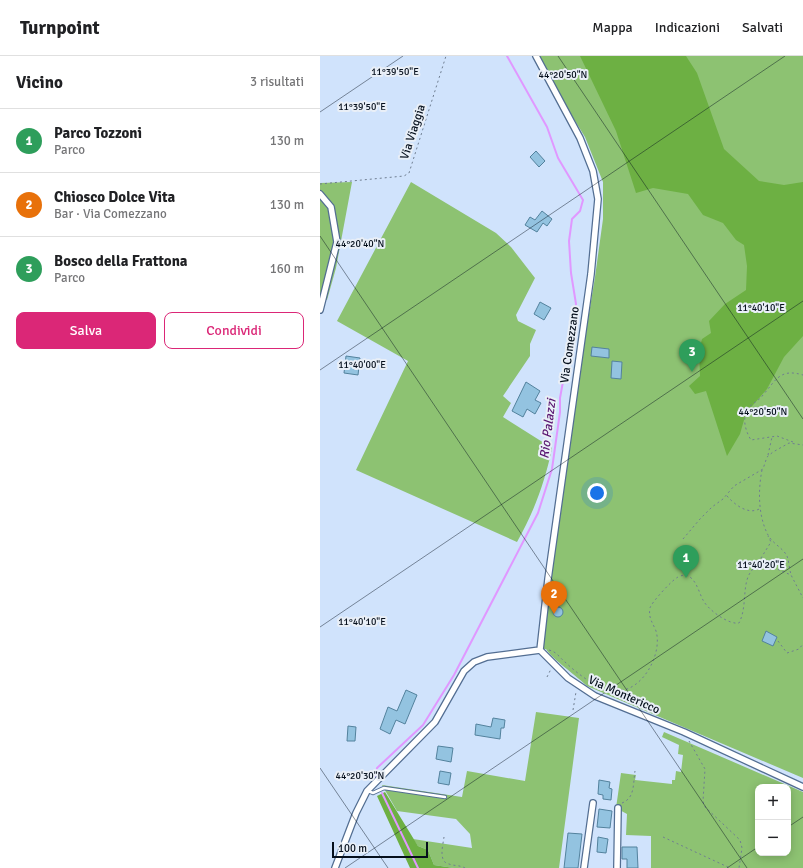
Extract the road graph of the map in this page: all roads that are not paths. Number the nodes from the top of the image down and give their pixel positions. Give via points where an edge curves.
1 (536, 56) edge
2 (320, 194) edge
3 (320, 310) edge
4 (540, 650) junction
5 (803, 787) edge
6 (367, 791) junction
7 (445, 797) dead end
8 (593, 803) dead end
9 (618, 808) road end
10 (335, 868) edge
11 (584, 868) edge
12 (617, 868) edge

1 - 4 street, Via Comezzano via 580,138 593,171 598,199 591,274
2 - 3 street via 331,207 337,242
4 - 5 street, Via Montericco via 568,678 595,696
4 - 6 street via 487,657 474,662 464,671 435,722
6 - 7 lane via 373,793 384,788
6 - 10 street
8 - 11 street
9 - 12 street

